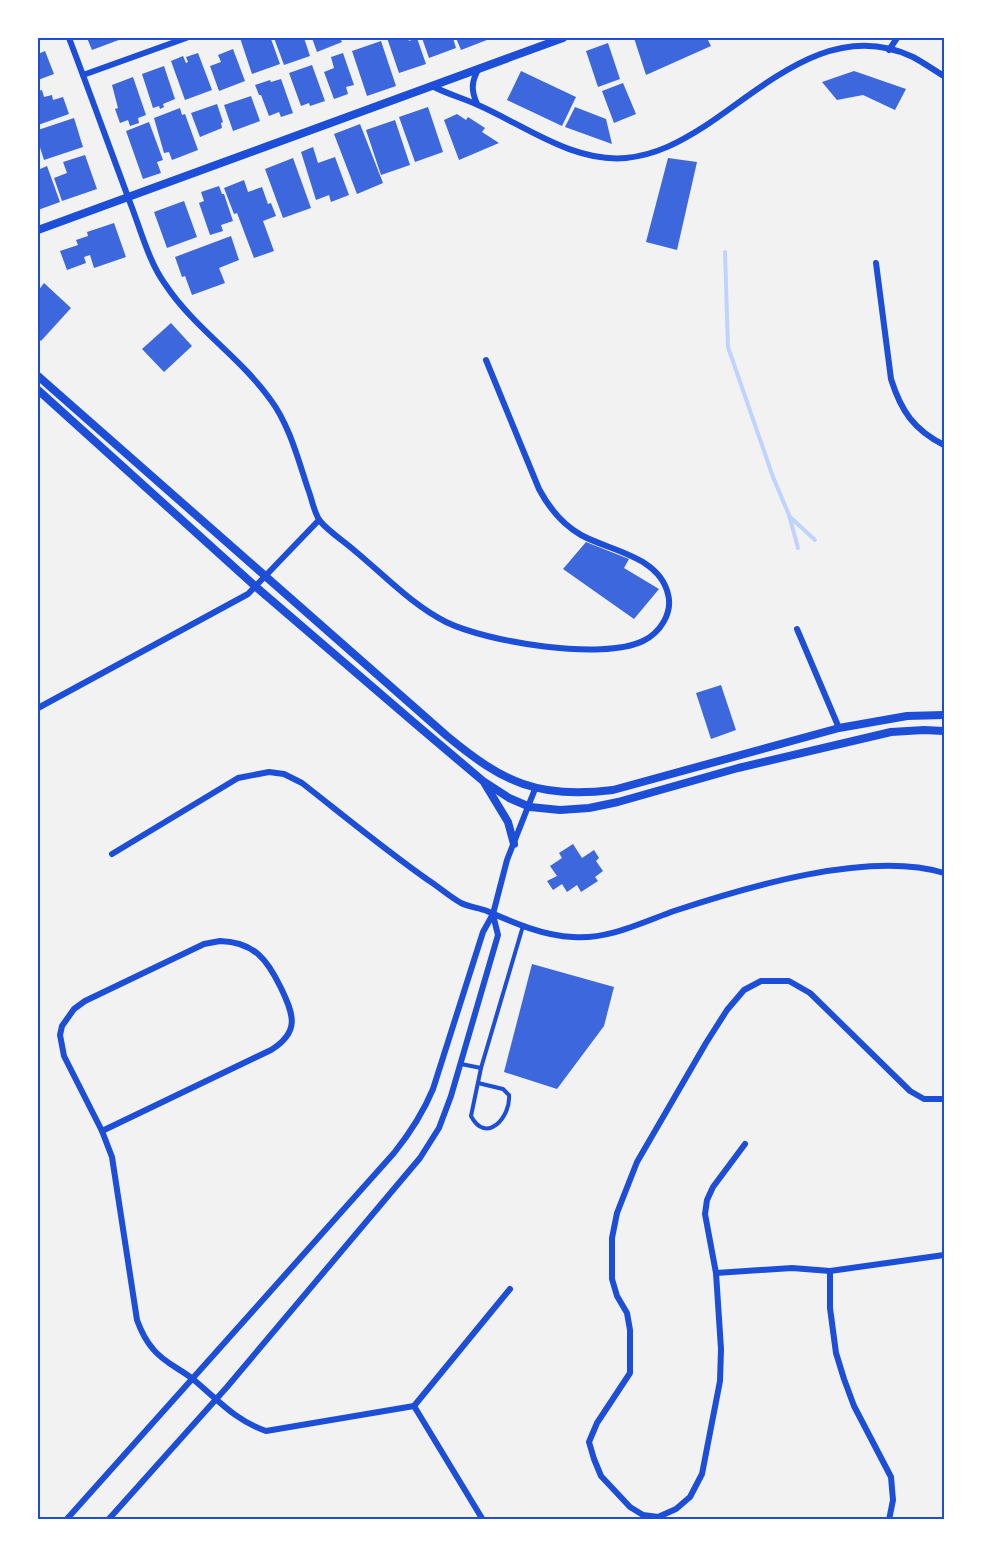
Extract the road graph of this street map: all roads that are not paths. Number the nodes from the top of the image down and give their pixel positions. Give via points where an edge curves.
1 (69, 38) edge
2 (186, 38) edge
3 (563, 38) edge
4 (897, 38) edge
5 (889, 50) junction
6 (480, 67) junction
7 (83, 75) junction
8 (945, 76) edge
9 (432, 85) junction
10 (477, 104) junction
11 (128, 197) junction
12 (38, 230) edge
13 (876, 263) dead end
14 (486, 360) dead end
15 (38, 376) edge
16 (38, 390) edge
17 (945, 445) edge
18 (319, 520) junction
19 (265, 576) junction
20 (255, 586) junction
21 (797, 629) dead end
22 (38, 708) edge
23 (945, 715) edge
24 (839, 728) junction
25 (945, 731) edge
26 (483, 781) junction
27 (536, 789) junction
28 (530, 807) junction
29 (514, 844) junction
30 (112, 854) dead end
31 (945, 873) edge
32 (493, 914) junction
33 (523, 926) junction
34 (460, 1064) junction
35 (481, 1068) junction
36 (478, 1083) junction
37 (945, 1099) edge
38 (102, 1131) junction
39 (745, 1144) dead end
40 (945, 1255) edge
41 (830, 1271) junction
42 (716, 1273) junction
43 (510, 1289) dead end
44 (192, 1379) junction
45 (215, 1399) junction
46 (414, 1406) junction
47 (66, 1520) edge
48 (108, 1520) edge
49 (483, 1520) edge
50 (889, 1520) edge

1 - 7 street
2 - 7 street
3 - 6 street
4 - 5 street
5 - 8 street via 912,57
5 - 10 street via 858,46 819,54 780,73 683,140 660,151 624,158 579,152
6 - 9 street
6 - 10 street via 471,89
7 - 11 street
9 - 10 street
9 - 11 street
11 - 12 street
11 - 18 street via 165,286 272,400 285,424
13 - 17 street via 891,379 897,397 921,431
14 - 18 street via 548,507 579,534 639,559 663,581 669,607 654,634 625,648 605,650 545,645 470,631 417,603
15 - 19 street
16 - 20 street
18 - 19 street
19 - 20 street
19 - 27 street via 461,748 490,768
20 - 22 street via 248,594
20 - 26 street
21 - 24 street
23 - 24 street via 907,716
24 - 27 street via 613,790 583,793
25 - 28 street via 891,732 738,768 618,802 560,810
26 - 28 street
26 - 29 street via 508,822
27 - 28 street
28 - 29 street
29 - 32 street
30 - 32 street via 238,778 269,772 284,774 302,783 463,904
31 - 33 street via 882,866 790,878 592,936 573,938
32 - 33 street
32 - 34 street via 498,935
32 - 44 street via 483,932 433,1089 413,1129
33 - 35 lane
34 - 35 lane
34 - 45 street via 439,1128 420,1158
35 - 36 lane
36 - 36 lane via 471,1116 476,1124 492,1128 506,1114 509,1095 503,1089
37 - 42 street via 924,1099 910,1091 810,993 789,981 761,981 744,990 731,1004 638,1162 616,1213 612,1279 616,1296 627,1313 630,1372 589,1442 601,1476 643,1515 657,1517 676,1509 690,1497 702,1474 720,1381
38 - 38 street via 282,1043 293,1024 292,1011 271,966 260,955 233,941 204,944 86,1001 67,1016 60,1035 64,1056
38 - 44 street via 112,1157 142,1334 162,1359
39 - 42 street via 707,1200 705,1214
40 - 41 street
41 - 42 street via 792,1268
41 - 50 street via 836,1353 854,1406 891,1477 893,1500
43 - 46 street
44 - 45 street
44 - 47 street
45 - 46 street via 233,1415 266,1431
45 - 48 street
46 - 49 street

